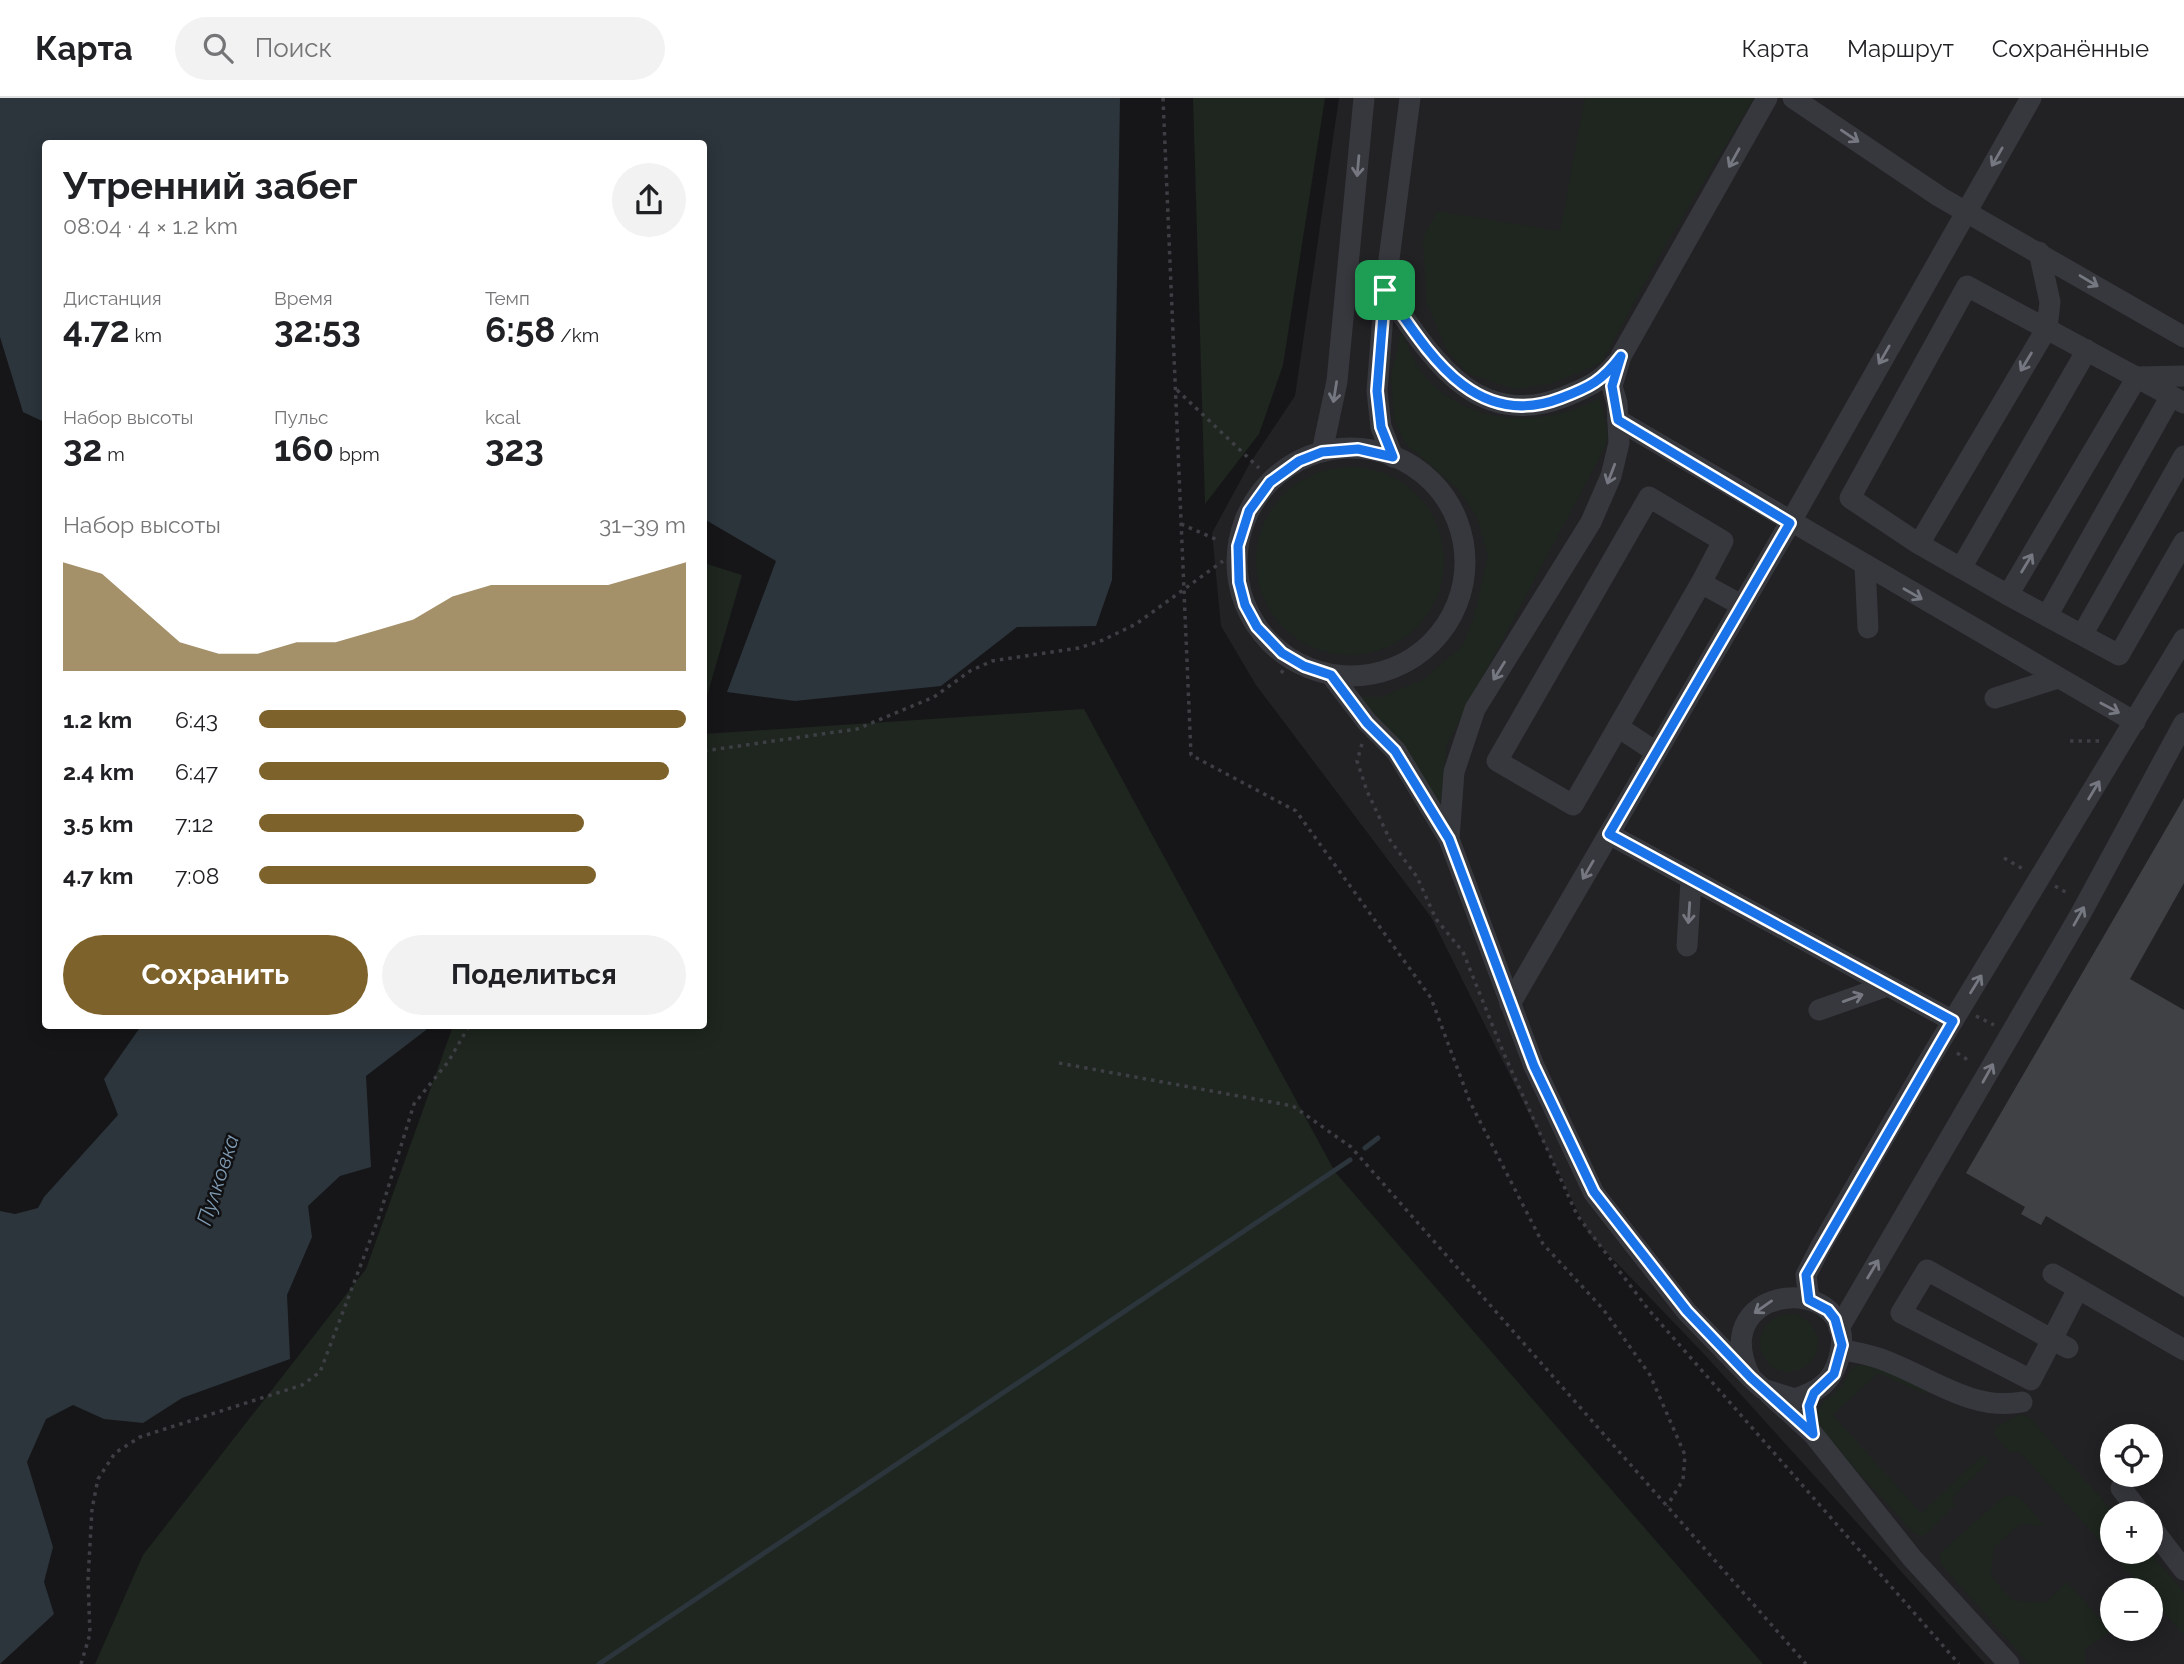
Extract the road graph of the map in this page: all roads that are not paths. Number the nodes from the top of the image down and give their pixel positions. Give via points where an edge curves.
1 (1364, 98) edge
2 (1410, 98) edge
3 (1768, 98) edge
4 (1793, 98) edge
5 (2031, 98) edge
6 (1966, 212) junction
7 (2039, 252) junction
8 (1385, 290) junction
9 (2047, 328) junction
10 (2184, 337) edge
11 (2087, 350) junction
12 (1621, 356) junction
13 (2184, 376) edge
14 (2137, 377) junction
15 (2178, 400) edge
16 (1618, 420) junction
17 (1322, 452) junction
18 (2184, 456) edge
19 (1393, 457) junction
20 (1790, 523) junction
21 (2184, 542) edge
22 (1919, 544) junction
23 (1865, 566) junction
24 (1961, 568) junction
25 (1701, 583) junction
26 (2008, 595) junction
27 (1741, 605) junction
28 (2047, 616) junction
29 (1868, 628) dead end
30 (2082, 635) junction
31 (2184, 639) edge
32 (1331, 675) junction
33 (2058, 678) junction
34 (1995, 698) dead end
35 (2135, 722) junction
36 (2184, 723) edge
37 (1618, 727) junction
38 (1656, 752) junction
39 (1609, 834) junction
40 (1449, 839) junction
41 (1691, 881) junction
42 (1687, 946) dead end
43 (1886, 986) junction
44 (1510, 1004) junction
45 (1819, 1010) dead end
46 (1953, 1021) junction
47 (2053, 1274) dead end
48 (2078, 1289) junction
49 (1809, 1300) junction
50 (1840, 1339) junction
51 (2059, 1343) junction
52 (2184, 1350) edge
53 (1757, 1383) junction
54 (1814, 1393) junction
55 (2022, 1402) dead end
56 (1813, 1434) junction
57 (2121, 1488) dead end
58 (2131, 1501) edge
59 (2163, 1543) edge
60 (2184, 1570) edge
61 (2009, 1664) edge

1 -> 17 street via 1337,381
2 - 8 street
3 -> 12 street
4 -> 6 street
5 -> 6 street
6 - 7 street
6 -> 20 street
7 - 9 street via 2050,302
7 -> 10 street
8 - 12 street via 1432,357 1465,389 1491,401 1548,403 1603,379
8 - 19 street via 1377,391 1381,427
9 - 11 street
9 -> 22 street
9 - 22 street via 1967,286 1850,498
11 - 14 street
11 - 24 street
12 - 16 street via 1612,386
13 - 14 street
14 - 15 street
26 -> 14 street
15 - 28 street
16 - 20 street
16 -> 40 street via 1617,460 1591,522 1475,709 1454,772
17 - 19 street via 1358,449
17 - 32 street via 1289,467 1262,491 1244,522 1238,546 1239,582 1250,617 1286,667
18 - 30 street
19 - 32 street via 1428,479 1453,512 1465,552 1461,593 1442,631 1412,659 1373,674
20 - 23 street
20 - 27 street
21 - 30 street via 2119,655
22 - 24 street
23 - 29 street
23 -> 33 street
24 - 26 street
25 - 27 street
25 - 37 street
25 - 37 street via 1723,541 1648,497 1497,761 1573,805
26 - 28 street
27 - 38 street
28 - 30 street
31 - 35 street
32 - 40 street via 1395,751
33 - 34 street
33 -> 35 street
46 -> 35 street
50 -> 36 street
37 - 38 street
38 - 39 street
39 - 41 street
39 -> 44 street
40 - 44 street
41 -> 42 street
41 - 43 street
45 -> 43 street
43 - 46 street
44 - 53 street via 1594,1192 1687,1311
46 - 49 street via 1806,1275
47 - 48 street
48 - 51 street
48 - 52 street
49 - 50 street via 1828,1310
49 -> 53 street via 1783,1296 1754,1312 1741,1345 1743,1362
50 - 54 street via 1834,1374
50 - 55 street via 1975,1401
51 - 51 street via 2031,1380 1901,1313 1927,1270
53 - 54 street via 1795,1399
53 - 56 street
54 - 56 street via 1809,1406
56 - 61 street via 1912,1558
57 - 58 street
59 - 60 street

